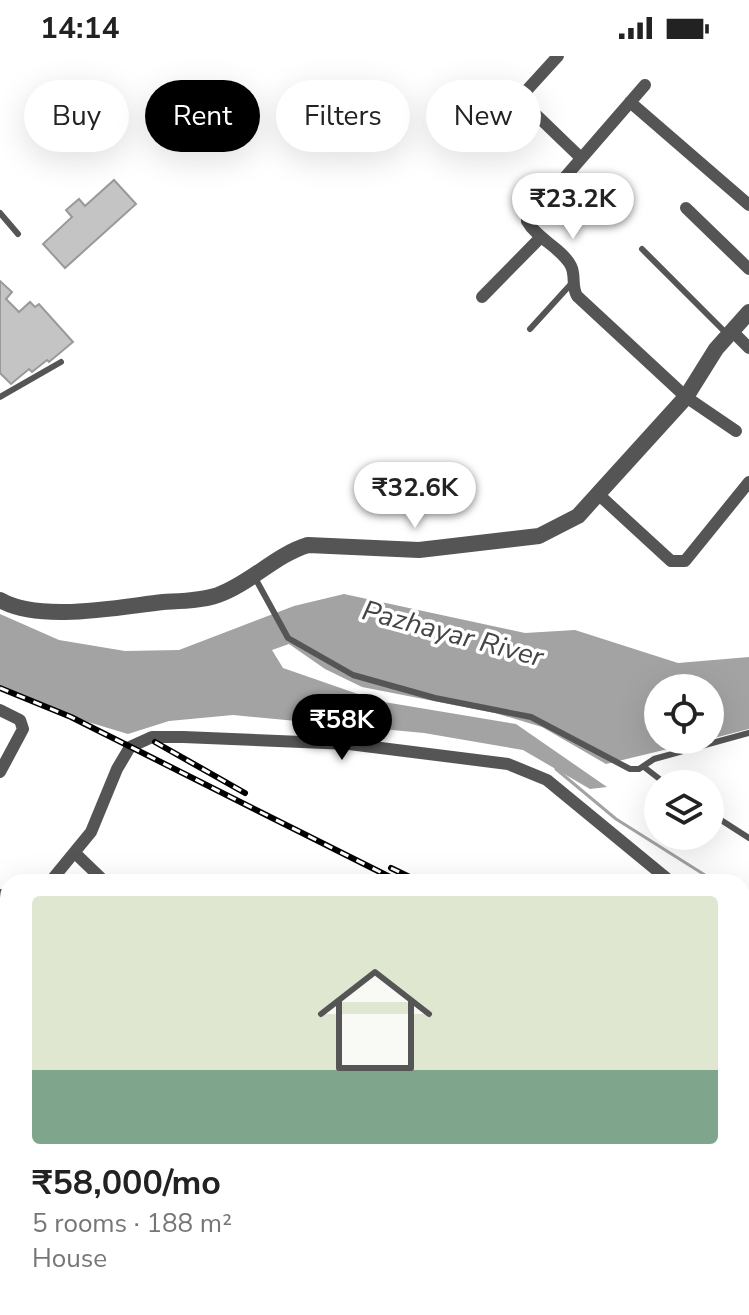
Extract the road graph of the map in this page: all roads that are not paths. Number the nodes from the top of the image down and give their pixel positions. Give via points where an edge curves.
1 (550, 59) edge
2 (645, 85) dead end
3 (630, 102) junction
4 (581, 158) junction
5 (749, 205) edge
6 (686, 208) dead end
7 (0, 213) edge
8 (18, 234) dead end
9 (541, 237) junction
10 (642, 249) dead end
11 (749, 269) edge
12 (571, 284) junction
13 (482, 297) dead end
14 (749, 312) edge
15 (530, 329) dead end
16 (730, 333) junction
17 (749, 348) edge
18 (61, 362) dead end
19 (0, 397) edge
20 (686, 397) junction
21 (736, 431) dead end
22 (749, 482) edge
23 (598, 494) junction
24 (254, 576) junction
25 (0, 600) edge
26 (0, 710) edge
27 (749, 733) edge
28 (644, 767) junction
29 (648, 770) edge
30 (0, 772) edge
31 (724, 822) edge
32 (749, 838) edge
33 (76, 854) junction
34 (57, 874) edge
35 (97, 874) edge
36 (661, 874) edge

1 - 4 street via 527,90 525,104
2 - 3 street
3 - 4 street
3 - 5 street
4 - 9 street via 528,216 529,226
6 - 11 street
7 - 8 lane
9 - 12 street via 570,263
9 - 13 street
10 - 16 lane
12 - 15 lane
12 - 20 street via 577,296
14 - 16 street
16 - 17 street
16 - 20 street
18 - 19 lane
20 - 21 street
20 - 23 street
22 - 23 street via 679,563
23 - 24 street via 578,516 539,536 419,550 308,545
24 - 25 street via 214,597 91,611 26,610
24 - 28 lane via 288,638 353,675 531,717 622,766
26 - 30 street via 20,720 23,729
27 - 28 lane via 654,759
28 - 29 lane
31 - 32 lane
33 - 34 street
33 - 35 street
33 - 36 street via 130,747 152,737 183,737 334,744 508,764 547,780

